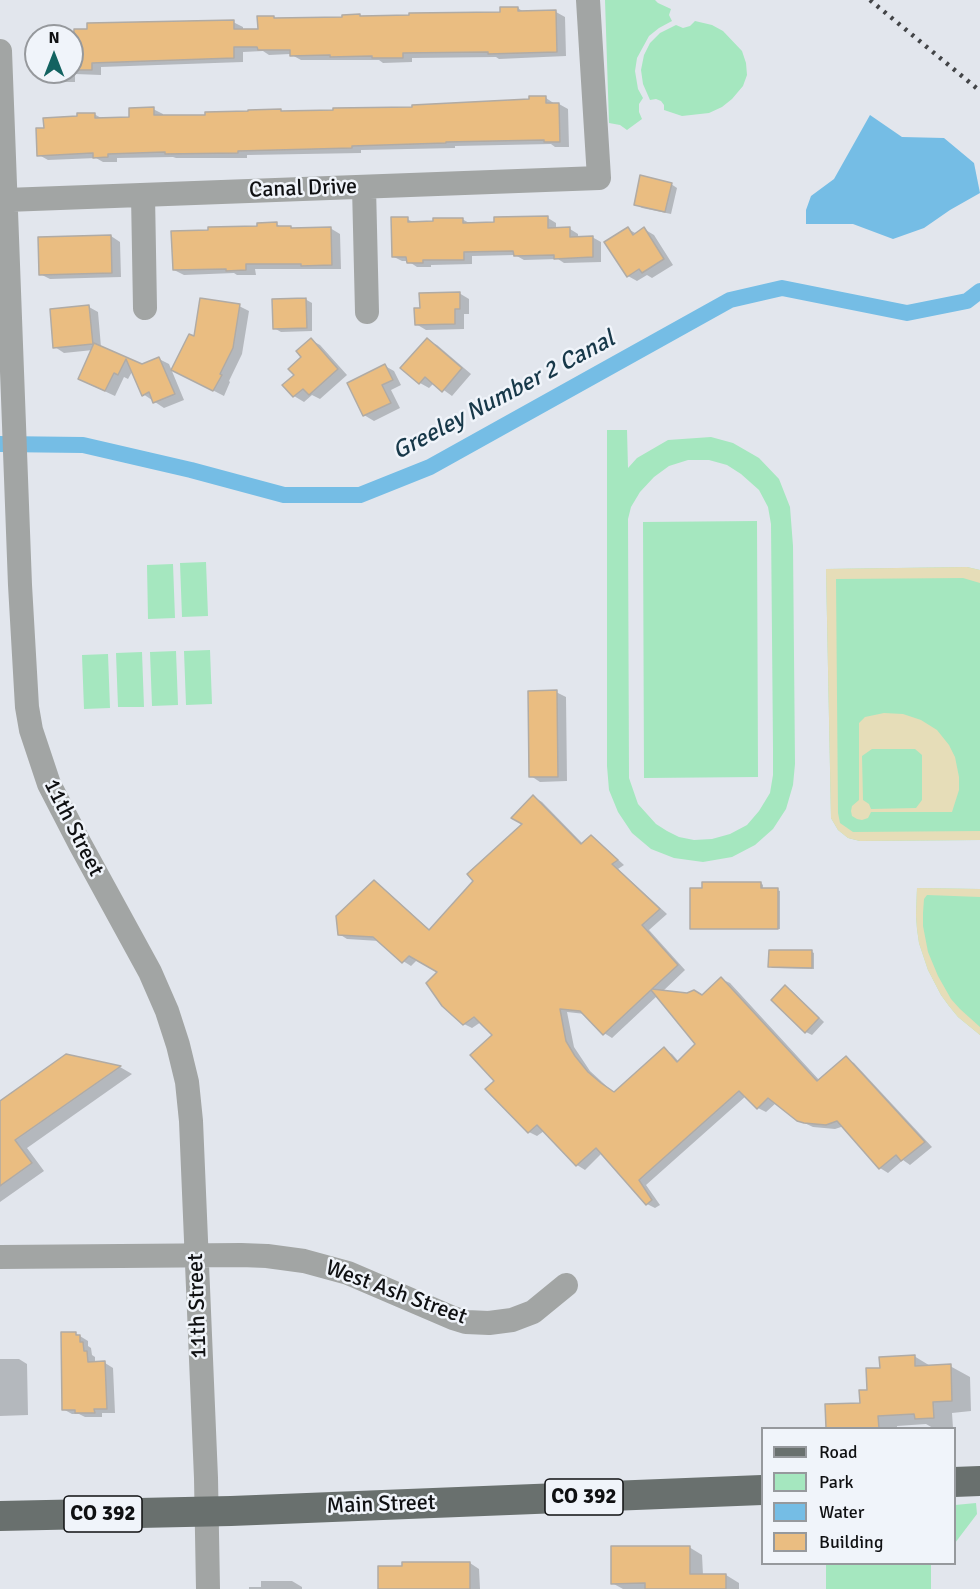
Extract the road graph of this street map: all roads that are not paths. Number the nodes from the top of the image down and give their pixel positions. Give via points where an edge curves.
1 (588, 0) edge
2 (0, 51) edge
3 (364, 187) junction
4 (142, 195) junction
5 (6, 200) junction
6 (145, 308) dead end
7 (367, 312) dead end
8 (196, 1256) junction
9 (0, 1257) edge
10 (566, 1286) dead end
11 (980, 1481) edge
12 (956, 1482) edge
13 (761, 1490) edge
14 (207, 1512) junction
15 (0, 1516) edge
16 (208, 1589) edge

1 - 3 street, Canal Drive via 599,178
2 - 5 street, 11th Street
3 - 4 street, Canal Drive
3 - 7 street
4 - 5 street, Canal Drive
4 - 6 street
5 - 8 street, 11th Street via 24,667 31,730 49,784 150,972 176,1036 191,1121
8 - 9 street, West Ash Street
8 - 10 street, West Ash Street via 267,1256 321,1265 466,1322 512,1320 533,1312
8 - 14 street, 11th Street
11 - 12 main road
13 - 14 main road, Main Street / CO 392
14 - 15 main road, Main Street / CO 392
14 - 16 street, 11th Street

